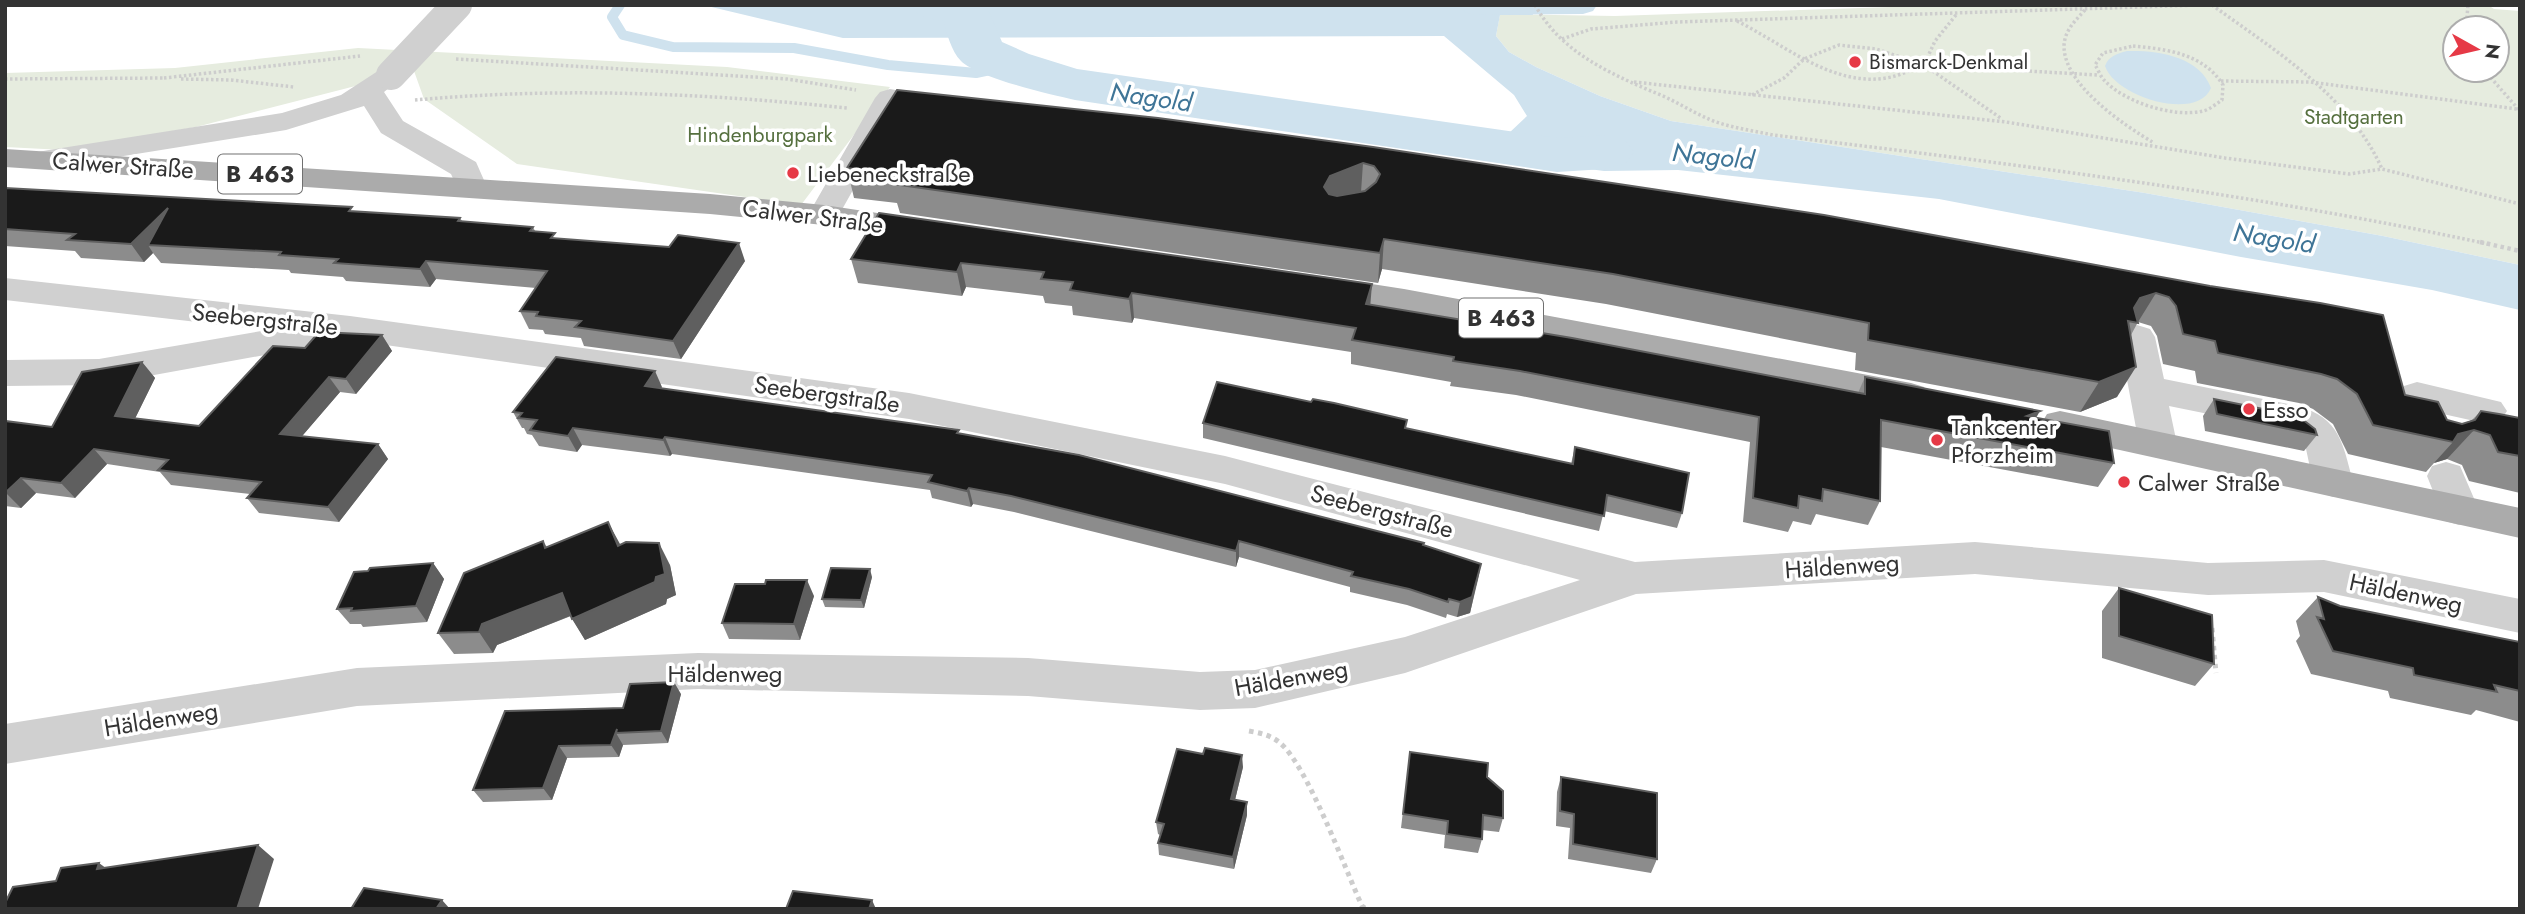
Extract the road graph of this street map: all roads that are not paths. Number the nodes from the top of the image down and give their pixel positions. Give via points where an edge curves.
1 (457, 5) edge
2 (376, 81) junction
3 (972, 110) edge
4 (5, 158) edge
5 (49, 159) junction
6 (471, 187) junction
7 (824, 215) junction
8 (962, 235) edge
9 (1294, 284) edge
10 (5, 289) edge
11 (350, 328) junction
12 (2137, 337) edge
13 (5, 373) edge
14 (2147, 389) junction
15 (1937, 401) edge
16 (2488, 411) edge
17 (2033, 419) edge
18 (2434, 437) edge
19 (2158, 444) junction
20 (2333, 482) junction
21 (2520, 523) edge
22 (1634, 578) junction
23 (2306, 578) junction
24 (2520, 616) edge
25 (2520, 650) edge
26 (5, 744) edge

1 - 2 street, bridge
2 - 5 street via 323,111 230,131
2 - 6 street via 392,127 465,169
3 - 7 street via 886,105
4 - 5 main road, Calwer Straße / B 463
5 - 6 main road, Calwer Straße / B 463
6 - 7 main road, Calwer Straße / B 463
7 - 8 main road, Calwer Straße / B 463
9 - 15 main road, B 463 via 1404,300
10 - 11 street, Seebergstraße
11 - 13 street via 99,372
11 - 22 street, Seebergstraße via 923,408 1225,470
12 - 14 street
14 - 19 street
14 - 20 street via 2298,419 2322,438
16 - 18 street via 2417,395
17 - 19 main road
19 - 20 main road
20 - 21 main road via 2452,493
22 - 23 street, Häldenweg via 1975,558 2208,579
22 - 26 street, Häldenweg via 1405,655 1255,689 1200,691 1028,677 698,671 356,687
23 - 24 street, Häldenweg via 2324,576
23 - 25 street via 2294,582 2296,592 2318,610

